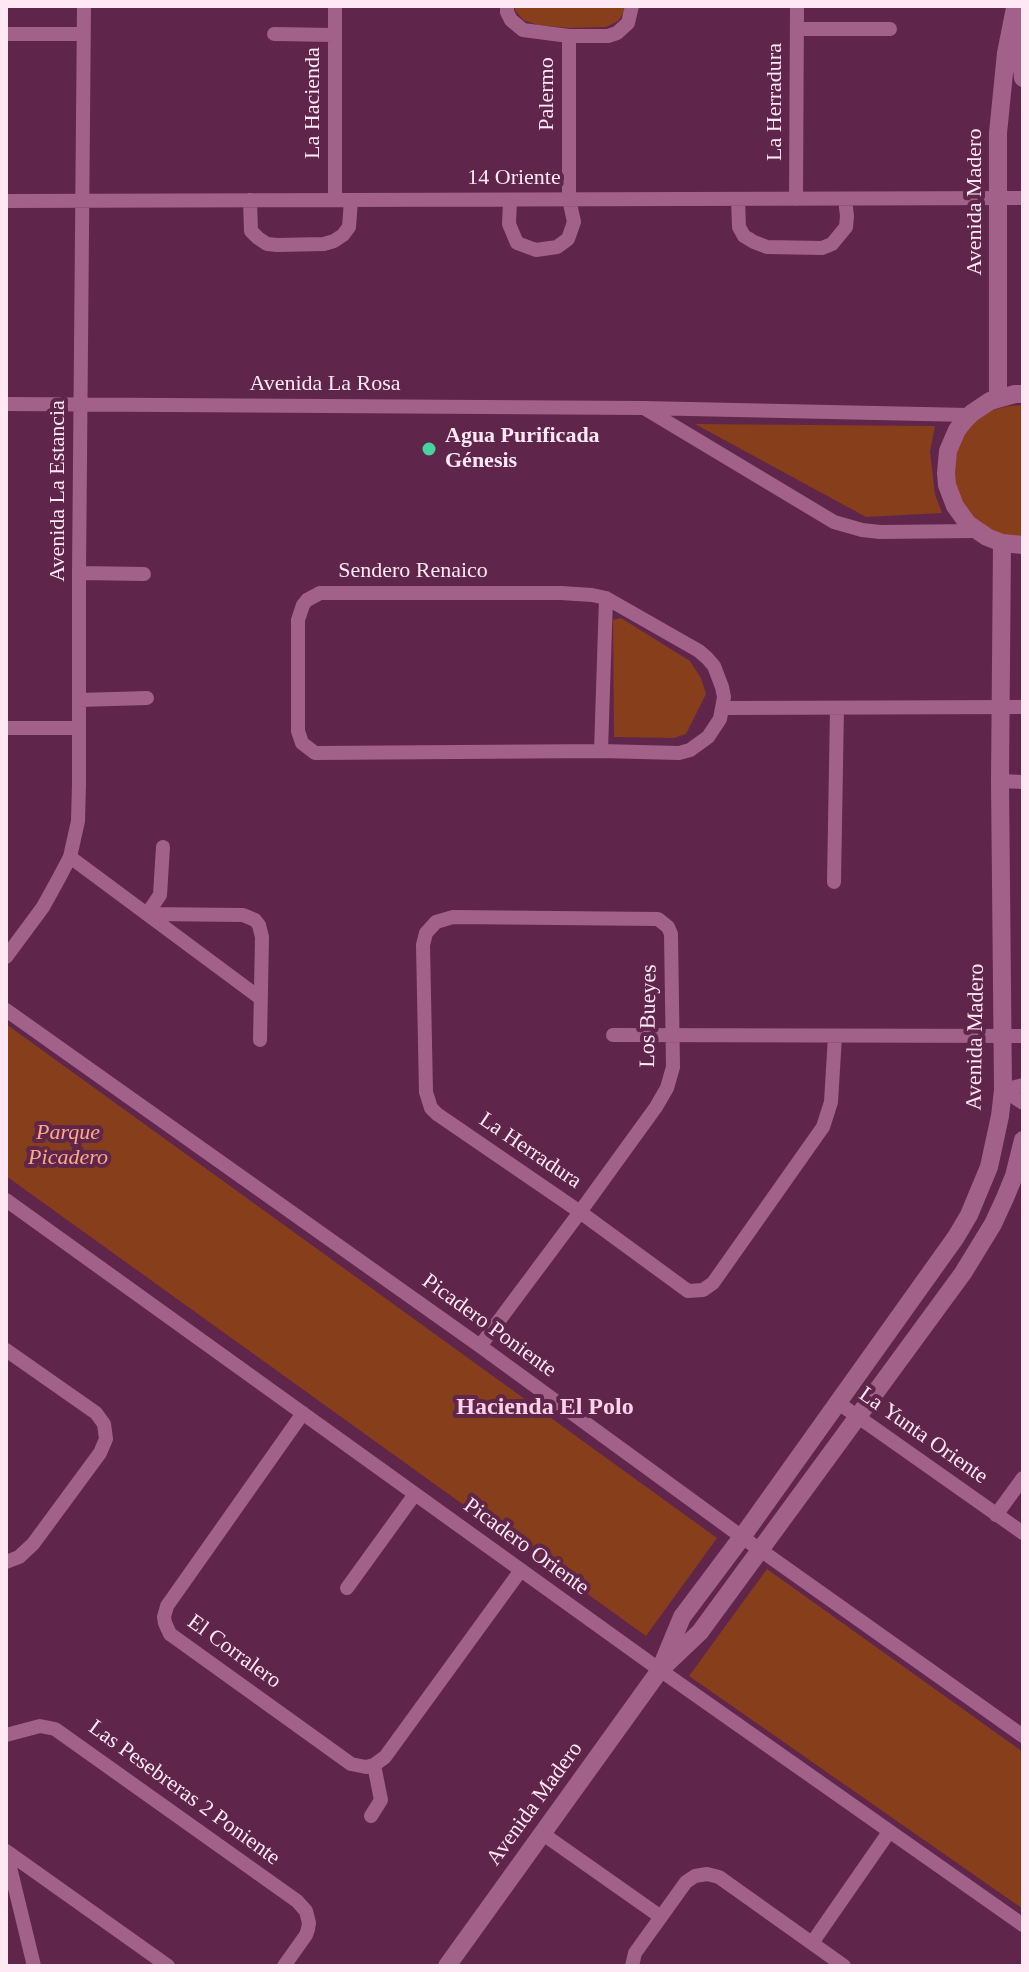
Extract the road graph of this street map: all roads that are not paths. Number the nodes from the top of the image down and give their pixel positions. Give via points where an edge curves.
1 (84, 6) edge
2 (335, 6) edge
3 (507, 6) edge
4 (632, 6) edge
5 (797, 6) edge
6 (1015, 7) edge
7 (797, 29) junction
8 (890, 29) dead end
9 (6, 34) edge
10 (83, 34) junction
11 (274, 34) dead end
12 (335, 35) junction
13 (569, 36) junction
14 (1023, 78) edge
15 (997, 198) junction
16 (1023, 198) edge
17 (569, 199) junction
18 (738, 199) junction
19 (796, 199) junction
20 (845, 199) junction
21 (250, 200) junction
22 (343, 200) junction
23 (510, 200) junction
24 (6, 201) edge
25 (82, 201) junction
26 (1023, 394) edge
27 (998, 398) junction
28 (6, 404) edge
29 (80, 404) junction
30 (643, 408) junction
31 (969, 415) junction
32 (977, 531) junction
33 (1002, 543) junction
34 (1023, 545) edge
35 (79, 573) junction
36 (144, 574) dead end
37 (606, 598) junction
38 (147, 698) dead end
39 (79, 700) junction
40 (1002, 707) junction
41 (1023, 707) edge
42 (723, 708) junction
43 (837, 708) junction
44 (6, 728) edge
45 (79, 728) junction
46 (601, 751) junction
47 (1000, 781) junction
48 (1023, 782) edge
49 (163, 847) dead end
50 (70, 857) junction
51 (834, 882) dead end
52 (147, 914) junction
53 (658, 919) joint
54 (6, 957) edge
55 (260, 998) junction
56 (6, 1010) edge
57 (613, 1035) dead end
58 (673, 1035) junction
59 (835, 1036) junction
60 (1023, 1036) edge
61 (1001, 1037) junction
62 (260, 1040) dead end
63 (1023, 1085) edge
64 (1003, 1090) junction
65 (1023, 1103) edge
66 (1023, 1140) edge
67 (6, 1200) edge
68 (580, 1212) junction
69 (480, 1346) junction
70 (6, 1350) edge
71 (837, 1402) junction
72 (303, 1413) junction
73 (858, 1416) junction
74 (1023, 1478) edge
75 (415, 1494) junction
76 (996, 1515) junction
77 (1023, 1533) edge
78 (742, 1537) junction
79 (761, 1550) junction
80 (6, 1562) edge
81 (521, 1570) junction
82 (347, 1588) dead end
83 (660, 1670) junction
84 (6, 1735) edge
85 (1023, 1736) edge
86 (374, 1765) junction
87 (371, 1816) dead end
88 (889, 1832) junction
89 (543, 1834) junction
90 (6, 1851) edge
91 (661, 1917) junction
92 (1023, 1925) edge
93 (812, 1943) junction
94 (634, 1959) edge
95 (34, 1966) edge
96 (168, 1966) edge
97 (284, 1966) edge
98 (447, 1966) edge
99 (844, 1966) edge

1 - 10 street, Avenida La Estancia
2 - 12 street, La Hacienda
3 - 13 street, Palermo via 511,20 523,30
4 - 13 street, Palermo via 628,23 617,33
5 - 7 street, La Herradura
6 - 14 street, Avenida Madero
6 - 15 street, Avenida Madero via 1001,99
7 - 8 street
7 - 19 street, La Herradura
9 - 10 street
10 - 25 street, Avenida La Estancia
11 - 12 street
12 - 22 street, La Hacienda
13 - 17 street, Palermo
15 - 16 street, 14 Oriente
15 - 20 street, 14 Oriente
15 - 27 street, Avenida Madero
17 - 18 street, 14 Oriente
17 - 23 street, 14 Oriente
17 - 23 street via 574,222 568,239 536,250 517,243 509,224
18 - 19 street, 14 Oriente
18 - 20 street via 739,227 754,242 822,248 846,227
19 - 20 street, 14 Oriente
21 - 22 street, 14 Oriente
21 - 22 street, La Hacienda via 251,231 277,245 324,244 343,235 349,227
21 - 25 street, 14 Oriente
22 - 23 street, 14 Oriente
24 - 25 street, 14 Oriente
25 - 29 street, Avenida La Estancia
26 - 27 street
27 - 31 street
28 - 29 street, Avenida La Rosa
29 - 30 street, Avenida La Rosa
29 - 35 street, Avenida La Estancia
30 - 31 street, Avenida La Rosa
30 - 32 street via 834,522 880,532
31 - 32 street via 952,440 946,473 955,506
32 - 33 street
33 - 34 street
33 - 40 street, Avenida Madero
35 - 36 street
35 - 39 street, Avenida La Estancia
37 - 42 street, Sendero Renaico via 707,658 719,676
37 - 46 street
37 - 46 street, Sendero Renaico via 561,593 327,592 307,600 298,620 298,731 302,743 315,753
38 - 39 street
39 - 45 street, Avenida La Estancia
40 - 41 street
40 - 43 street
40 - 47 street, Avenida Madero
42 - 43 street
42 - 46 street, Sendero Renaico via 708,737 690,750
43 - 51 street
44 - 45 street
45 - 50 street, Avenida La Estancia via 78,821
47 - 48 street
47 - 61 street, Avenida Madero
49 - 52 street via 160,895
50 - 52 street
50 - 54 street, Avenida La Estancia via 43,907
52 - 55 street
52 - 55 street via 243,915 255,920 262,937
53 - 58 street, Los Bueyes via 671,934
53 - 68 street, La Herradura via 453,917 436,922 424,939 426,1092 431,1108
55 - 62 street
56 - 69 street, Picadero Poniente
57 - 58 street
58 - 59 street
58 - 68 street, Los Bueyes via 673,1067 662,1098
59 - 61 street
59 - 68 street, La Herradura via 831,1102 823,1127 708,1288 688,1291
60 - 61 street
61 - 64 street, Avenida Madero
63 - 64 street
64 - 65 street
64 - 71 street, Avenida Madero via 996,1142 969,1215
66 - 73 street, Avenida Madero via 1014,1176 979,1249
67 - 72 street, Picadero Oriente
68 - 69 street, Los Bueyes
69 - 78 street, Picadero Poniente
70 - 80 street via 96,1413 106,1439 33,1544
71 - 73 street, La Yunta Oriente
71 - 78 street, Avenida Madero
72 - 75 street, Picadero Oriente
72 - 86 street, El Corralero via 167,1606 165,1623 170,1634 351,1764
73 - 76 street, La Yunta Oriente
73 - 79 street, Avenida Madero
74 - 76 street
75 - 81 street, Picadero Oriente
75 - 82 street
76 - 77 street, La Yunta Oriente
78 - 79 street, Picadero Poniente
78 - 83 street, Avenida Madero via 682,1617
79 - 83 street, Avenida Madero via 700,1632
79 - 85 street, Picadero Poniente
81 - 83 street, Picadero Oriente
81 - 86 street
83 - 88 street, Picadero Oriente
83 - 89 street, Avenida Madero
84 - 97 street, Las Pesebreras 2 Poniente via 40,1726 61,1732 297,1901 309,1923
86 - 87 street via 381,1800
88 - 92 street, Picadero Oriente
88 - 93 street
89 - 91 street
89 - 98 street, Avenida Madero
90 - 95 street
90 - 96 street
91 - 93 street via 686,1882 701,1874 719,1877
91 - 94 street
93 - 99 street

